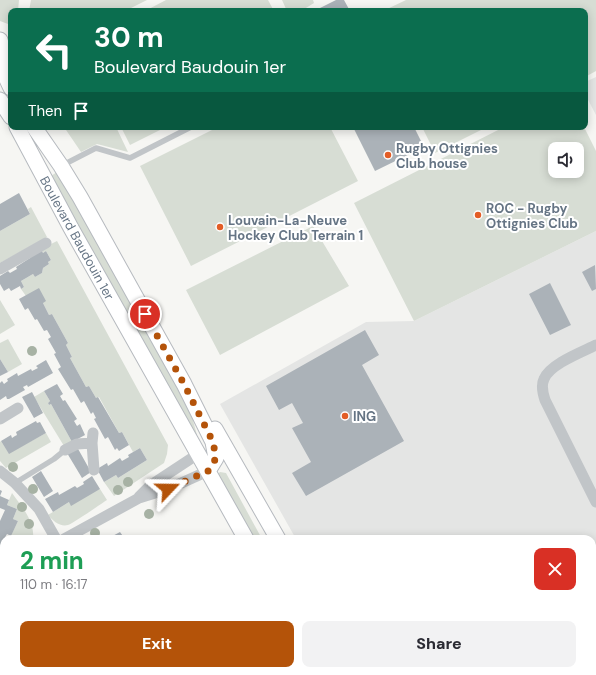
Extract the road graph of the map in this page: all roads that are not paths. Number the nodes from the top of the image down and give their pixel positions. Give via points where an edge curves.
1 (0, 40) edge
2 (0, 61) edge
3 (8, 82) edge
4 (0, 100) edge
5 (8, 112) edge
6 (19, 130) edge
7 (36, 130) edge
8 (185, 130) edge
9 (60, 166) junction
10 (46, 243) dead end
11 (0, 269) edge
12 (596, 345) edge
13 (184, 384) junction
14 (18, 408) dead end
15 (0, 419) edge
16 (65, 450) joint
17 (215, 453) junction
18 (198, 454) junction
19 (94, 470) dead end
20 (0, 471) edge
21 (208, 471) junction
22 (15, 483) junction
23 (139, 498) junction
24 (596, 502) edge
25 (54, 535) edge
26 (71, 535) edge
27 (244, 535) edge
28 (268, 535) edge
29 (276, 535) edge

1 - 2 main road via 3,48
2 - 3 main road
4 - 5 main road
6 - 18 main road, Boulevard Baudouin 1er
7 - 9 main road, Boulevard Baudouin 1er
8 - 9 lane via 130,158 96,148
9 - 13 main road, Boulevard Baudouin 1er via 80,197
10 - 11 street
12 - 24 street via 546,373 543,393
13 - 17 main road, Boulevard Baudouin 1er via 213,442
13 - 29 main road, Boulevard Baudouin 1er via 195,396
14 - 15 street
16 - 19 street via 92,438
16 - 22 lane
17 - 18 main road
17 - 21 main road via 216,458
17 - 28 main road, Boulevard Baudouin 1er via 228,466
18 - 21 main road, Boulevard Baudouin 1er
18 - 23 street via 151,485
20 - 22 street
21 - 23 street via 168,489
21 - 27 main road, Boulevard Baudouin 1er
22 - 25 street via 38,509
23 - 26 street

